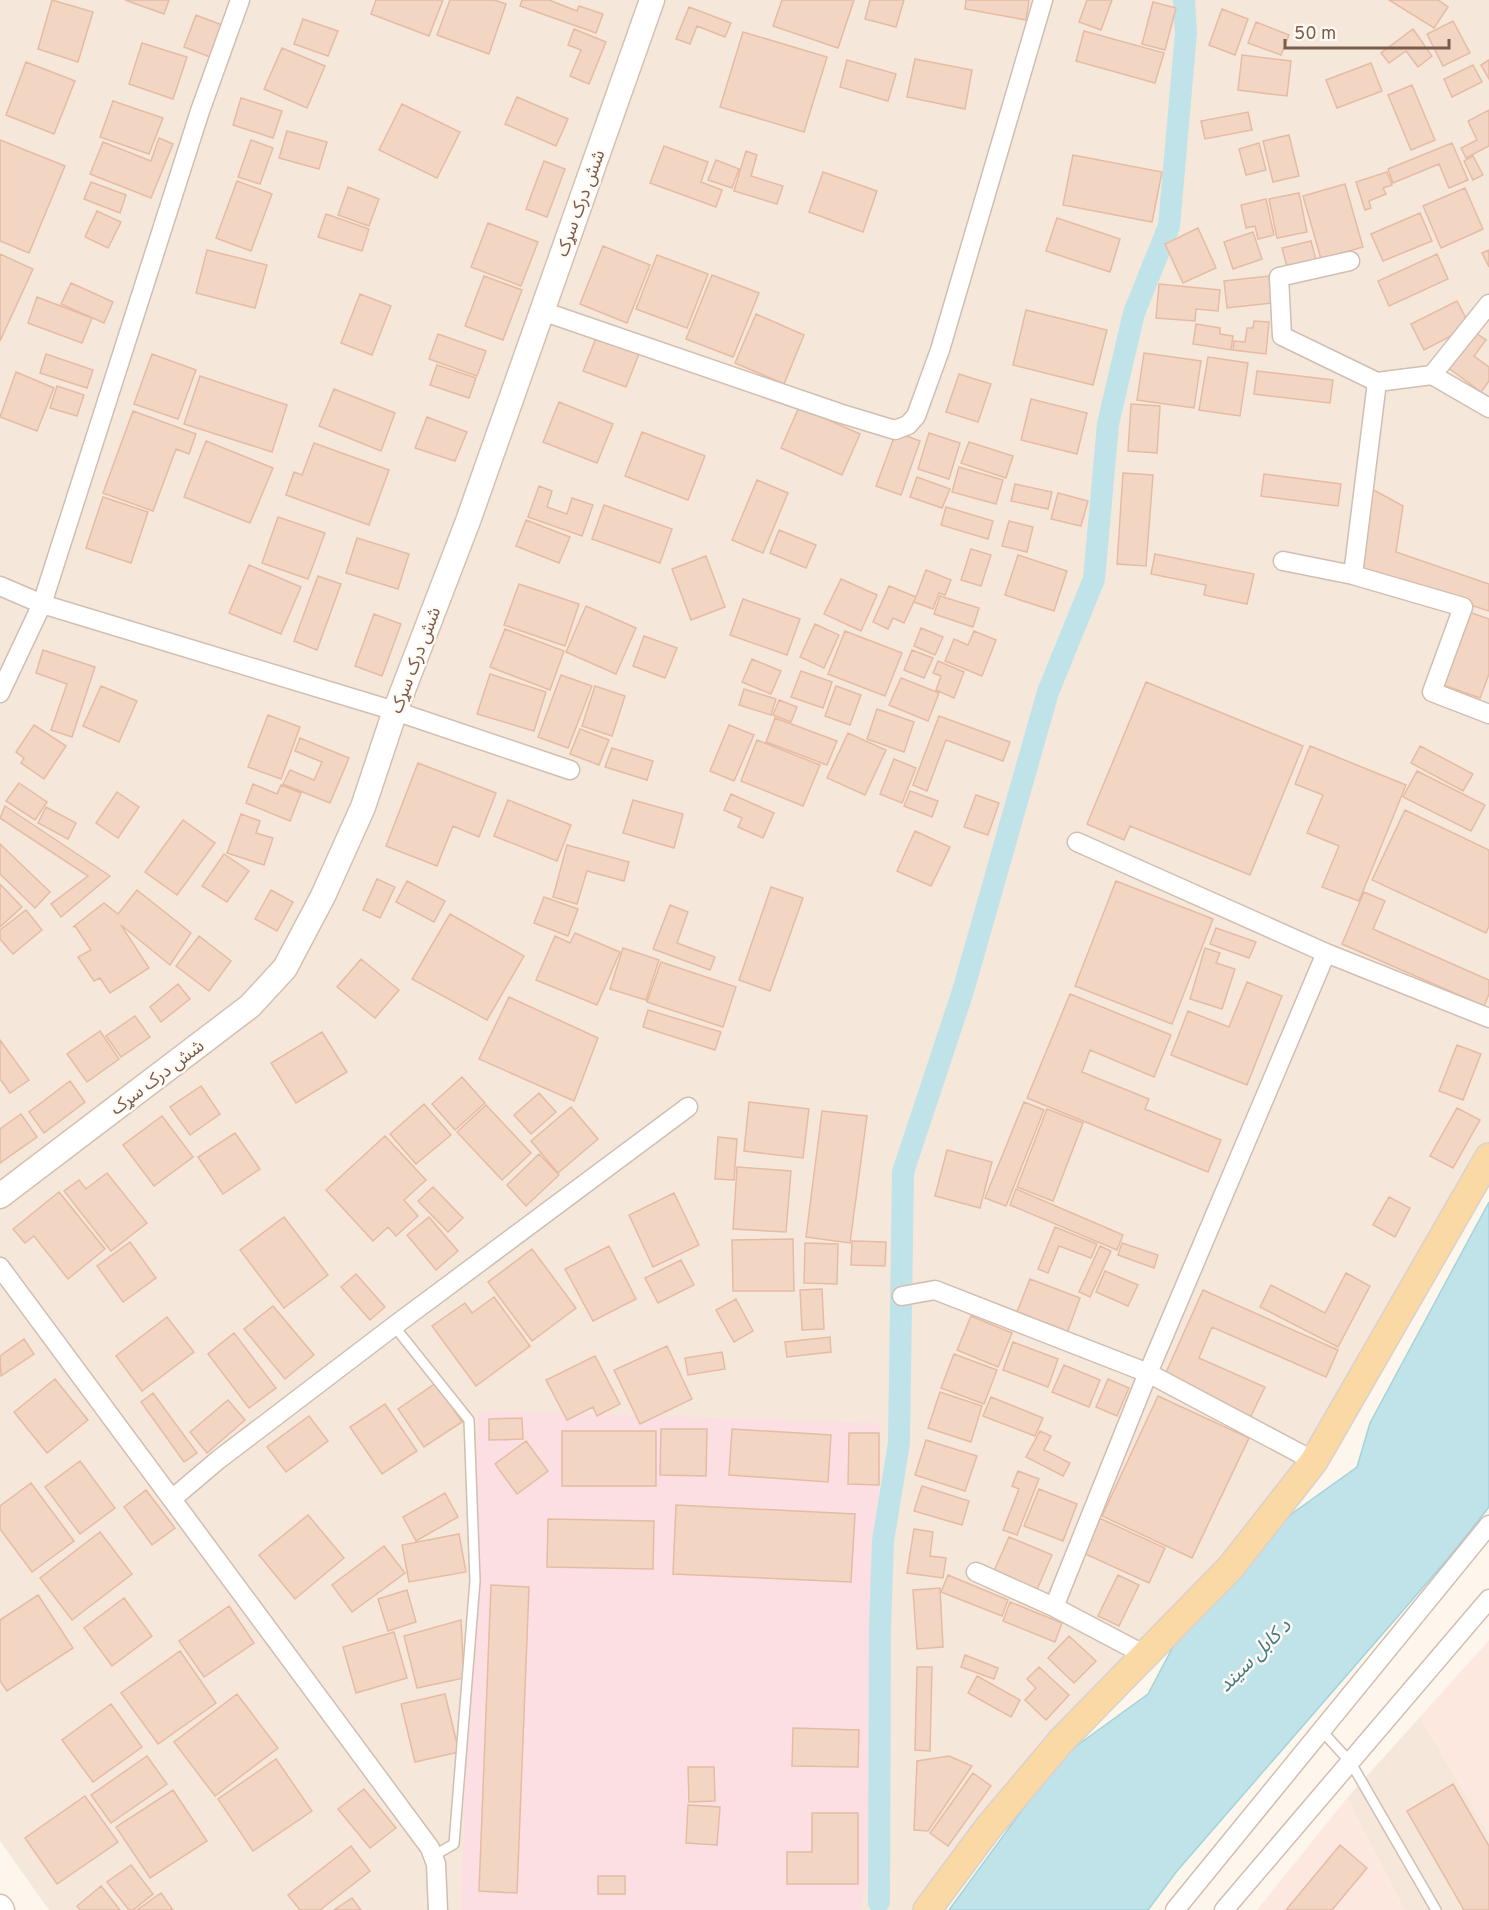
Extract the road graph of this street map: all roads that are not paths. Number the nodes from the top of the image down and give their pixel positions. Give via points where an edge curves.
1 (240, 0) edge
2 (652, 0) edge
3 (1043, 0) edge
4 (1350, 261) dead end
5 (1489, 304) edge
6 (542, 311) junction
7 (1432, 375) junction
8 (1377, 382) junction
9 (1489, 408) edge
10 (1283, 561) dead end
11 (1353, 575) junction
12 (0, 586) edge
13 (42, 604) junction
14 (0, 693) edge
15 (395, 711) junction
16 (1489, 714) edge
17 (570, 770) dead end
18 (1077, 842) dead end
19 (1326, 953) junction
20 (1489, 1018) edge
21 (688, 1107) dead end
22 (1489, 1157) edge
23 (0, 1196) edge
24 (0, 1267) edge
25 (902, 1296) dead end
26 (394, 1326) junction
27 (1148, 1373) junction
28 (1314, 1461) junction
29 (172, 1499) junction
30 (1489, 1525) edge
31 (976, 1572) dead end
32 (1489, 1599) edge
33 (1054, 1607) junction
34 (1145, 1655) junction
35 (1322, 1731) junction
36 (1351, 1762) junction
37 (433, 1856) junction
38 (438, 1910) edge
39 (927, 1910) edge
40 (1175, 1910) edge
41 (1224, 1910) edge
42 (1436, 1910) edge

1 - 13 street
2 - 6 main road, شش درک سړک
3 - 6 street via 940,350 916,416 908,425 895,430 839,413
4 - 8 street via 1279,277 1282,336
5 - 7 street
6 - 15 main road, شش درک سړک
7 - 8 street
7 - 9 street
8 - 11 street
10 - 11 street
11 - 16 street via 1463,607 1432,692
12 - 13 street
13 - 14 street
13 - 15 street
15 - 17 street
15 - 23 main road, شش درک سړک via 363,807 285,968 250,1006
18 - 19 street
19 - 20 street
19 - 27 street
21 - 26 street
22 - 28 main road
24 - 29 street
25 - 27 street via 935,1290
26 - 29 street
26 - 37 lane via 469,1420 475,1581 461,1767 454,1844
27 - 28 street
27 - 33 street
28 - 34 main road via 1231,1567
29 - 37 street
30 - 35 street
31 - 33 street
32 - 36 street
33 - 34 street
34 - 39 main road via 1054,1749
35 - 36 lane
35 - 40 street
36 - 41 street
36 - 42 lane
37 - 38 street

